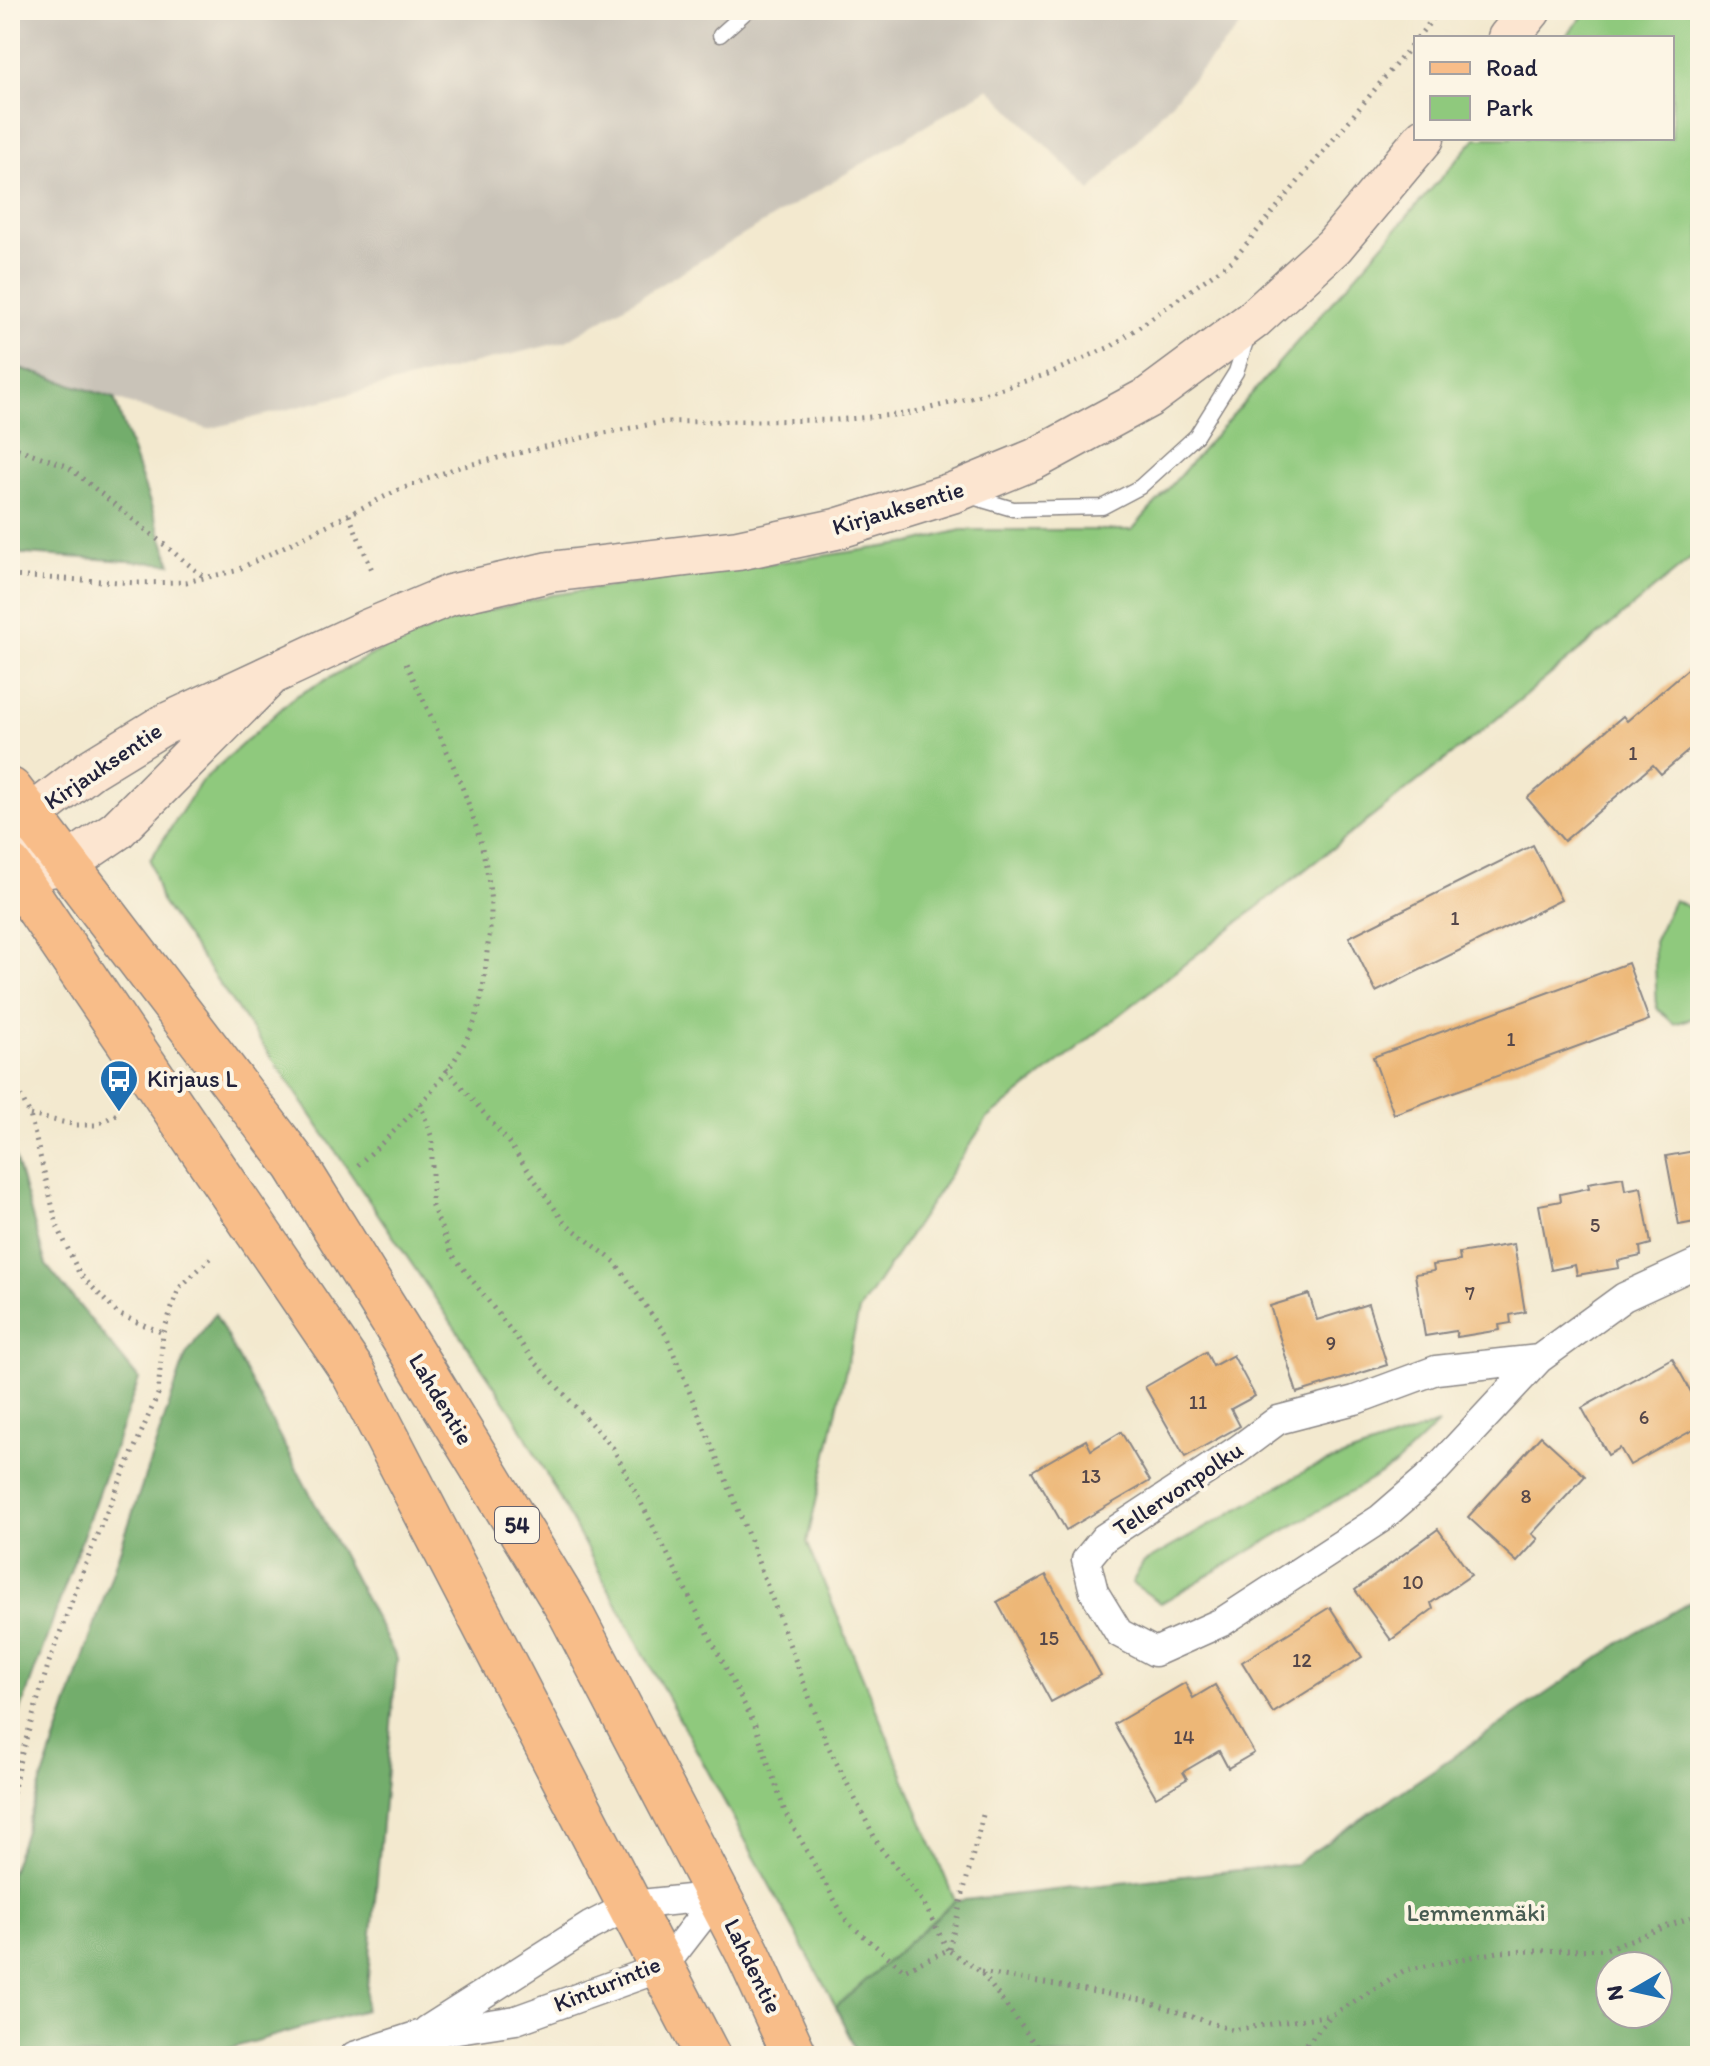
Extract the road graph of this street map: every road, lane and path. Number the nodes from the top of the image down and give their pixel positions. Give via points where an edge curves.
1 (748, 10) edge
2 (1440, 10) edge
3 (1531, 10) edge
4 (720, 35) dead end
5 (1419, 36) edge
6 (1510, 36) edge
7 (1414, 43) edge
8 (1422, 140) edge
9 (1253, 320) junction
10 (10, 446) edge
11 (955, 492) junction
12 (349, 515) junction
13 (372, 570) dead end
14 (10, 576) edge
15 (204, 578) junction
16 (406, 663) dead end
17 (269, 677) junction
18 (21, 802) edge
19 (67, 864) junction
20 (13, 870) edge
21 (446, 1069) junction
22 (10, 1074) edge
23 (420, 1103) junction
24 (119, 1113) dead end
25 (30, 1115) junction
26 (358, 1165) dead end
27 (212, 1257) dead end
28 (1700, 1262) edge
29 (163, 1333) junction
30 (1539, 1359) junction
31 (10, 1809) edge
32 (984, 1811) dead end
33 (718, 1896) junction
34 (631, 1905) junction
35 (1700, 1914) edge
36 (948, 1950) junction
37 (663, 1967) junction
38 (981, 1972) junction
39 (1332, 2015) junction
40 (419, 2035) junction
41 (354, 2056) edge
42 (708, 2056) edge
43 (795, 2056) edge
44 (1044, 2056) edge
45 (1296, 2056) edge

1 - 4 lane
2 - 5 path
3 - 6 street
7 - 12 path via 1233,260 1112,346 1048,374 906,414 663,422 594,435 456,468
8 - 9 street, Kirjauksentie via 1334,246
9 - 11 street, Kirjauksentie via 1149,397 1035,459
9 - 11 lane via 1236,372 1196,436 1140,487 1102,507 1013,509
10 - 15 path via 67,466
11 - 17 street, Kirjauksentie via 836,529 738,550 549,572 450,595
12 - 13 path
12 - 15 path via 235,571
14 - 15 path via 137,583
16 - 21 path via 469,809 485,858 491,910 485,978 472,1029
17 - 18 street, Kirjauksentie via 161,726 91,769
17 - 19 street, Kirjauksentie via 117,830
18 - 19 main road, Lahdentie / 54
18 - 20 street, Kirjauksentie
19 - 20 street, Kirjauksentie
19 - 33 main road, Lahdentie / 54 via 296,1165 569,1610
20 - 34 main road via 353,1372
21 - 23 path
21 - 36 path via 506,1139 564,1222 615,1262 666,1335 827,1744 879,1846 923,1902
22 - 25 path
23 - 26 path
23 - 36 path via 432,1138 432,1206 452,1254 536,1363 613,1448 755,1725 785,1812 847,1922 904,1970
24 - 25 path via 96,1125
25 - 29 path via 57,1225 79,1273 118,1314
27 - 29 path via 179,1288
28 - 30 street, Tellervonpolku via 1624,1297
29 - 31 path via 158,1394 49,1662
30 - 30 street, Tellervonpolku via 1436,1370 1355,1400 1278,1420 1104,1538 1086,1560 1094,1592 1119,1633 1155,1652 1222,1622 1380,1519 1432,1474
32 - 36 path
33 - 34 street, Kinturintie
33 - 37 street, Kinturintie
33 - 43 main road, Lahdentie / 54
34 - 37 main road
34 - 40 street, Kinturintie
35 - 39 path via 1606,1949 1498,1952 1405,1970
36 - 38 path
37 - 40 street, Kinturintie via 516,2020
37 - 42 main road
38 - 39 path via 1142,2000 1232,2030
38 - 44 path
39 - 45 path
40 - 41 street, Kinturintie

